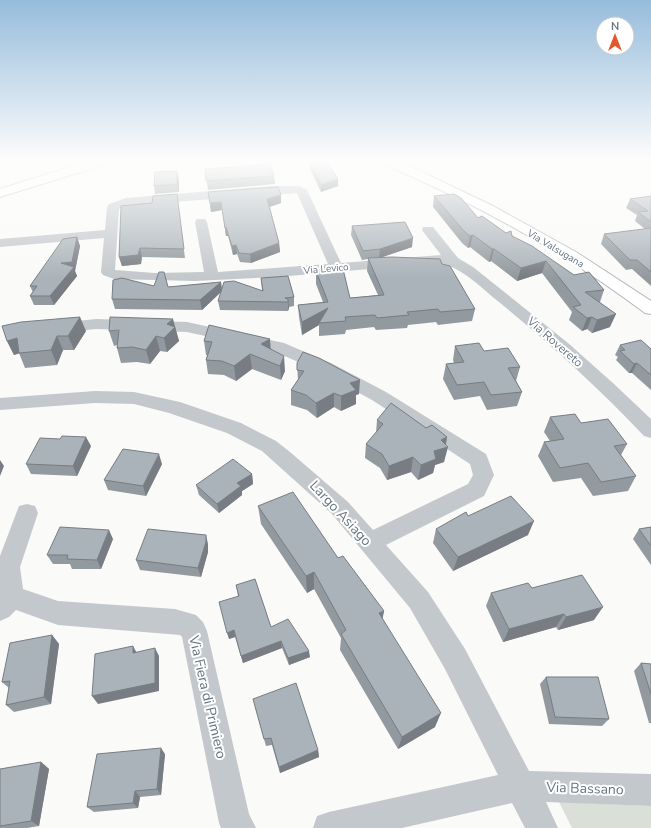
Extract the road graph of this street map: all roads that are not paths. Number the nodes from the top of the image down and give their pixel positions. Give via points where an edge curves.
1 (142, 201) edge
2 (307, 201) edge
3 (472, 201) edge
4 (201, 222) dead end
5 (428, 230) dead end
6 (110, 234) junction
7 (0, 243) edge
8 (446, 260) junction
9 (336, 267) junction
10 (212, 276) junction
11 (651, 309) edge
12 (41, 329) edge
13 (0, 404) edge
14 (651, 431) edge
15 (27, 513) dead end
16 (370, 542) junction
17 (6, 603) edge
18 (520, 786) junction
19 (651, 790) edge
20 (240, 828) edge
21 (329, 828) edge
22 (542, 828) edge

1 - 6 street via 126,202 112,207
2 - 9 street
3 - 11 main road, Via Valsugana via 610,280
4 - 10 street
5 - 8 street, Via Rovereto
6 - 7 street
6 - 10 street, Via Levico via 108,272 114,276
8 - 9 street, Via Levico
8 - 14 street, Via Rovereto via 468,270 548,335
9 - 10 street, Via Levico
12 - 16 street via 96,324 187,327 278,347 324,367 379,396 479,460 484,475 476,490
13 - 16 street, Largo Asiago via 94,396 134,398 208,418 239,430 269,446 340,508
15 - 17 street, Via Fiera di Primiero via 8,567
16 - 18 street, Largo Asiago via 419,600 455,659
17 - 20 street, Via Fiera di Primiero via 58,613 187,624 194,631 236,823
18 - 19 street, Via Bassano
18 - 21 street
18 - 22 street, Largo Asiago

